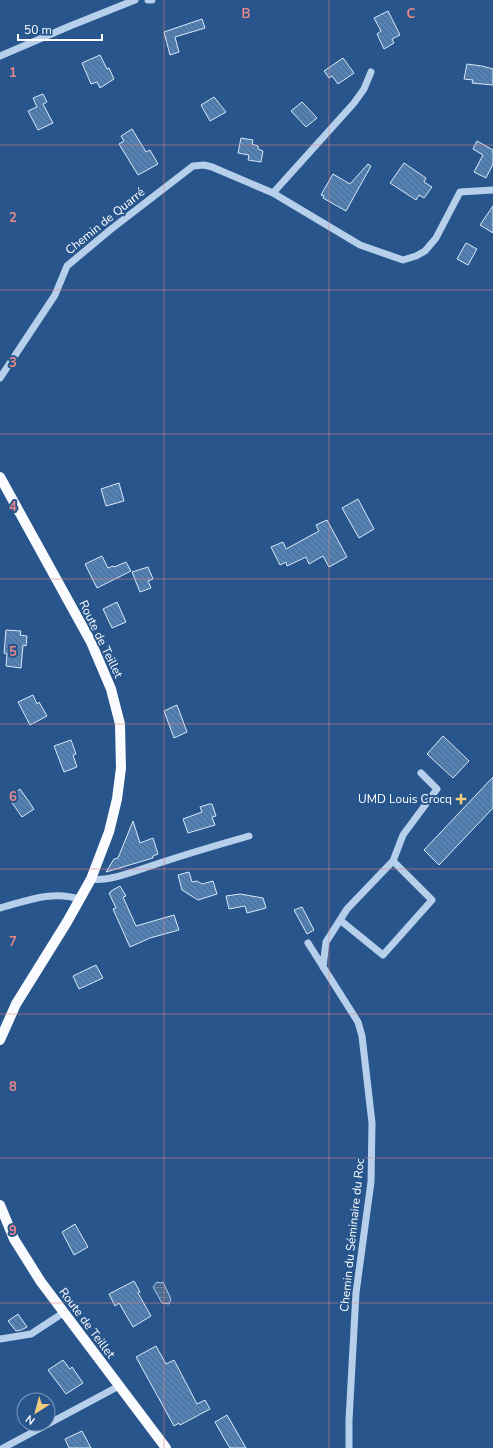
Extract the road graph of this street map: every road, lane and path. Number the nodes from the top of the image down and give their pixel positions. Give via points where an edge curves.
1 (135, 0) edge
2 (148, 0) edge
3 (152, 0) edge
4 (0, 56) edge
5 (370, 72) dead end
6 (493, 190) edge
7 (272, 193) junction
8 (0, 378) edge
9 (0, 477) edge
10 (421, 773) dead end
11 (249, 836) dead end
12 (393, 861) junction
13 (91, 879) junction
14 (79, 899) junction
15 (0, 908) edge
16 (340, 920) junction
17 (308, 943) dead end
18 (323, 967) junction
19 (0, 1040) edge
20 (0, 1205) edge
21 (63, 1313) junction
22 (0, 1339) edge
23 (119, 1386) junction
24 (56, 1420) edge
25 (33, 1432) edge
26 (3, 1448) edge
27 (166, 1448) edge
28 (349, 1448) edge

1 - 4 street
2 - 3 street
5 - 7 street via 364,89 354,103
6 - 7 street, Chemin de Quarré via 460,192 436,238 425,251 403,260 360,245
7 - 8 street, Chemin de Quarré via 204,164 194,166 67,266 54,295
9 - 13 main road, Route de Teillet via 91,642 111,689 120,724 121,768 117,799 109,832
10 - 12 street via 437,789 403,835
11 - 13 street via 124,874 99,880
12 - 16 street via 347,909
12 - 16 street via 432,900 383,955
13 - 14 main road, Route de Teillet
14 - 15 street via 48,896
14 - 19 main road, Route de Teillet via 16,1004
16 - 18 street via 326,942
17 - 18 street, Chemin du Séminaire du Roc
18 - 28 street, Chemin du Séminaire du Roc via 358,1022 362,1036 372,1123 371,1182 356,1293
20 - 21 main road, Route de Teillet via 14,1239
21 - 22 street via 31,1334
21 - 23 main road, Route de Teillet
23 - 24 street
23 - 27 main road, Route de Teillet
25 - 26 street

